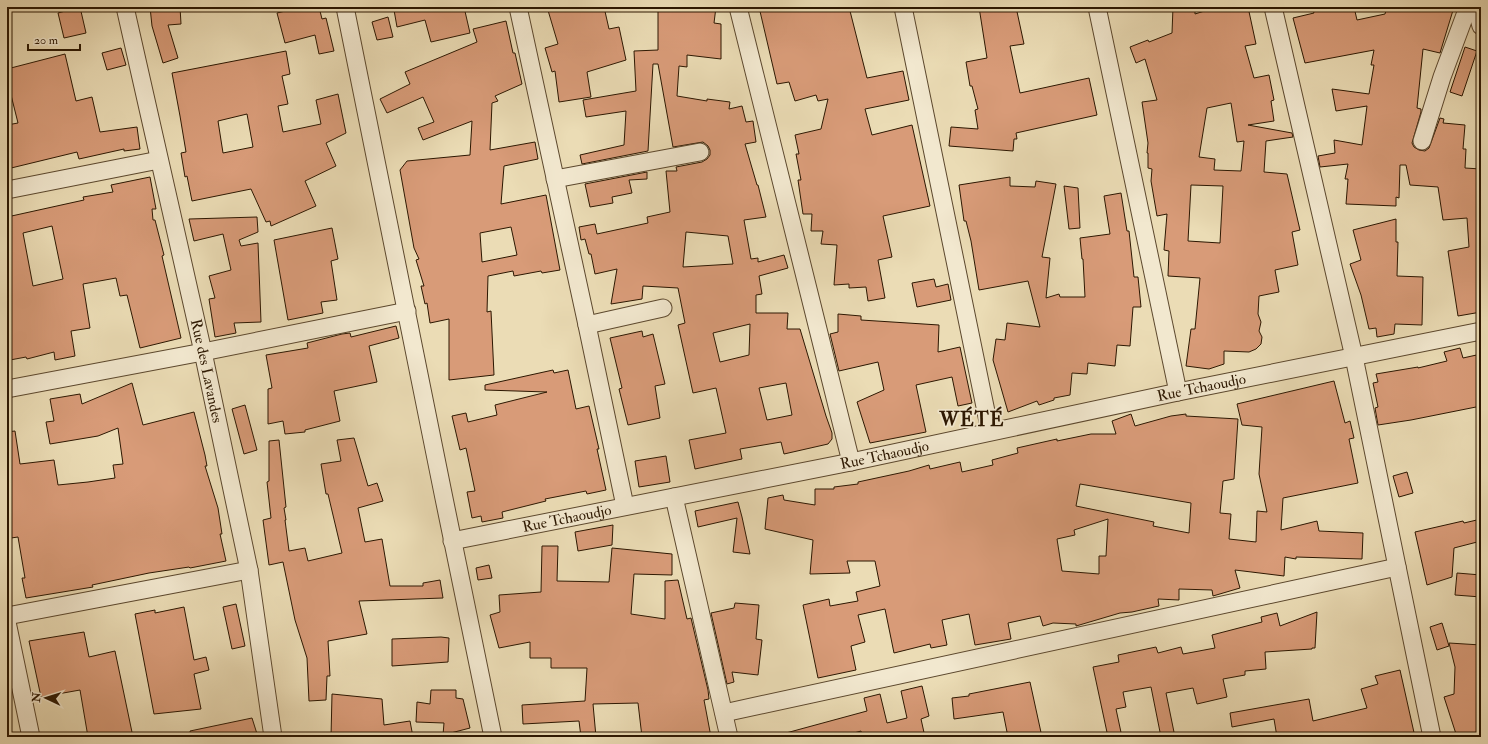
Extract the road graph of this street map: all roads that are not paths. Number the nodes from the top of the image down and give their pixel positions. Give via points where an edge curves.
1 (125, 7) edge
2 (345, 7) edge
3 (518, 7) edge
4 (738, 7) edge
5 (903, 7) edge
6 (1097, 7) edge
7 (1273, 7) edge
8 (1468, 7) edge
9 (1476, 7) edge
10 (1481, 26) edge
11 (1422, 141) dead end
12 (700, 152) dead end
13 (159, 160) junction
14 (555, 179) junction
15 (7, 190) edge
16 (663, 308) dead end
17 (407, 311) junction
18 (587, 324) junction
19 (1481, 331) edge
20 (203, 352) junction
21 (1354, 357) junction
22 (7, 389) edge
23 (1178, 392) junction
24 (990, 431) junction
25 (851, 462) junction
26 (674, 497) junction
27 (625, 506) junction
28 (452, 541) junction
29 (1397, 567) junction
30 (249, 570) junction
31 (7, 616) edge
32 (7, 622) edge
33 (724, 713) junction
34 (31, 737) edge
35 (273, 737) edge
36 (493, 737) edge
37 (729, 737) edge
38 (1432, 737) edge

1 - 13 street, Rue des Lavandes
2 - 17 street
3 - 14 street
4 - 25 street
5 - 24 street
6 - 23 street
7 - 21 street
8 - 11 street
9 - 10 street
12 - 14 street
13 - 15 street
13 - 20 street, Rue des Lavandes
14 - 18 street
16 - 18 street
17 - 20 street
17 - 28 street
18 - 27 street
19 - 21 street, Rue Tchaoudjo
20 - 22 street
20 - 30 street, Rue des Lavandes
21 - 23 street, Rue Tchaoudjo
21 - 29 street
23 - 24 street, Rue Tchaoudjo
24 - 25 street, Rue Tchaoudjo
25 - 26 street, Rue Tchaoudjo
26 - 27 street, Rue Tchaoudjo
26 - 33 street
27 - 28 street, Rue Tchaoudjo
28 - 36 street
29 - 33 street
29 - 38 street
30 - 31 street
30 - 35 street, Rue des Lavandes
32 - 34 street
33 - 37 street

